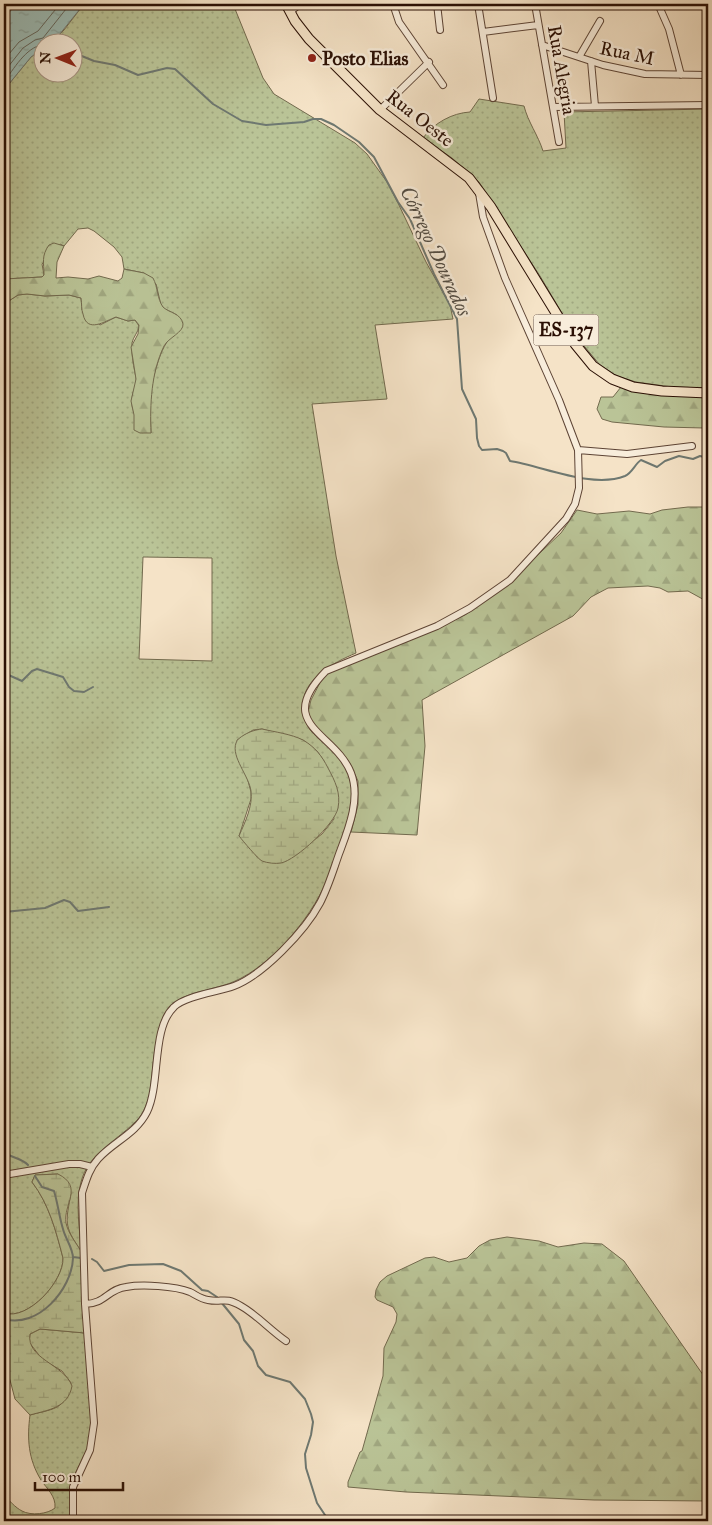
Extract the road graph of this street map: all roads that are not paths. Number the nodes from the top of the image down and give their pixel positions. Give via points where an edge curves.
1 (300, 4) edge
2 (393, 4) edge
3 (437, 4) edge
4 (478, 4) edge
5 (535, 4) edge
6 (658, 4) edge
7 (704, 4) edge
8 (288, 8) edge
9 (708, 8) edge
10 (600, 21) dead end
11 (538, 25) junction
12 (440, 30) dead end
13 (483, 32) junction
14 (542, 45) junction
15 (579, 57) junction
16 (591, 61) junction
17 (429, 62) junction
18 (681, 75) junction
19 (708, 75) edge
20 (443, 85) dead end
21 (493, 98) dead end
22 (708, 105) edge
23 (595, 106) junction
24 (553, 107) junction
25 (380, 110) junction
26 (559, 142) dead end
27 (478, 189) junction
28 (708, 393) edge
29 (692, 446) dead end
30 (578, 450) junction
31 (92, 1167) junction
32 (4, 1175) edge
33 (85, 1304) junction
34 (286, 1341) dead end
35 (73, 1521) edge

1 - 8 street
2 - 17 street via 399,22
3 - 12 street
4 - 13 street
5 - 11 street, Rua Alegria
6 - 18 street
7 - 9 main road
8 - 25 main road, Rua Oeste / ES-137 via 309,39
10 - 15 street
11 - 13 street
11 - 14 street, Rua Alegria
13 - 21 street
14 - 15 street, Rua M
14 - 24 street, Rua Alegria
15 - 16 street, Rua M
16 - 18 street, Rua M via 645,74
16 - 23 street
17 - 20 street
17 - 25 street
18 - 19 street, Rua M
22 - 23 street
23 - 24 street
24 - 26 street, Rua Alegria
25 - 27 main road, Rua Oeste / ES-137 via 460,170
27 - 28 main road, ES-137 via 575,344 594,366 612,379 633,387
27 - 30 street via 491,242
29 - 30 street via 627,454
30 - 31 street via 579,477 574,504 566,519 510,580 470,608 436,626 340,664 316,681 308,696 307,720 345,761 352,774 354,788 350,822 326,890 312,916 258,973 219,992 184,1001 166,1016 147,1112 132,1132
31 - 32 street via 69,1164
31 - 33 street via 82,1193
33 - 34 street via 100,1302 128,1286 182,1290 209,1300 233,1302
33 - 35 street via 94,1423 90,1450 74,1487

